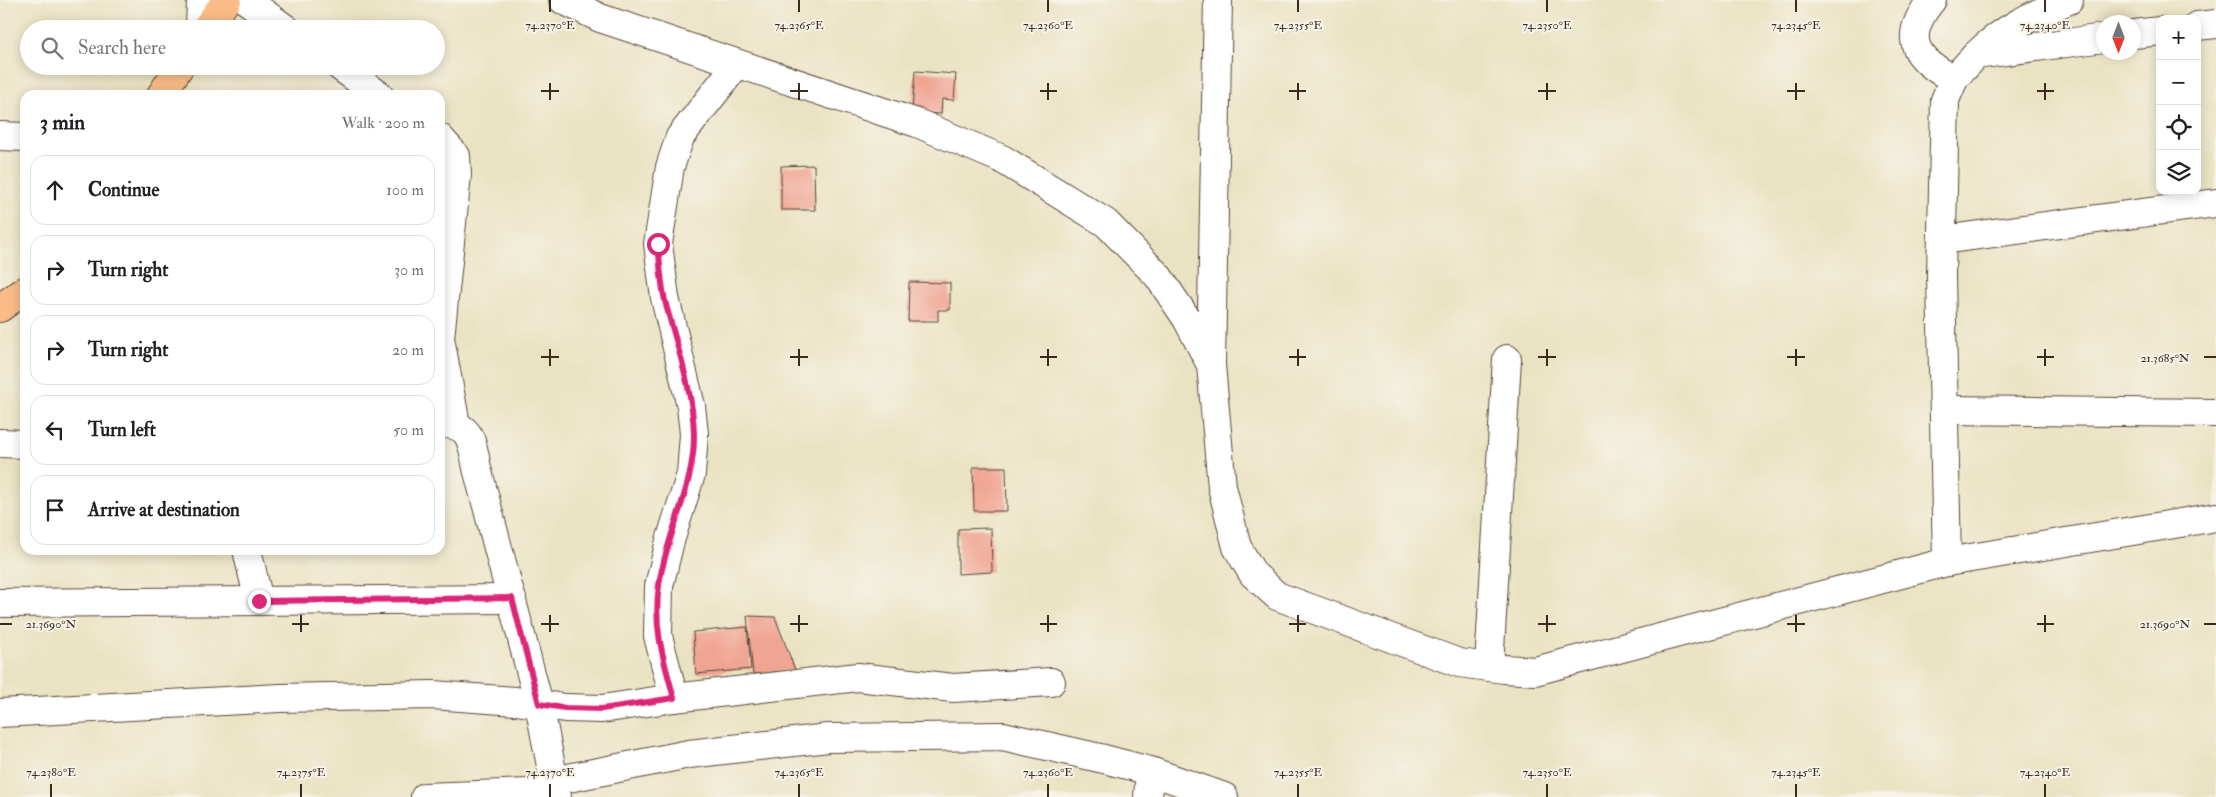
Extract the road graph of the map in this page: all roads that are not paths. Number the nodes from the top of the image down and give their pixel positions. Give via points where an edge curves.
1 (201, 0) edge
2 (227, 0) edge
3 (246, 0) edge
4 (563, 0) edge
5 (1218, 0) edge
6 (1932, 0) edge
7 (2069, 0) edge
8 (200, 20) edge
9 (212, 20) edge
10 (274, 20) edge
11 (2216, 24) edge
12 (2201, 26) edge
13 (2156, 31) edge
14 (2141, 33) edge
15 (2096, 39) edge
16 (1976, 55) junction
17 (737, 64) junction
18 (174, 75) edge
19 (351, 75) edge
20 (1954, 79) junction
21 (164, 90) edge
22 (372, 90) edge
23 (0, 136) edge
24 (20, 137) edge
25 (445, 144) edge
26 (2216, 203) edge
27 (1942, 240) junction
28 (445, 290) edge
29 (20, 294) edge
30 (0, 308) edge
31 (1507, 358) dead end
32 (1211, 365) junction
33 (445, 392) edge
34 (1944, 410) junction
35 (2216, 413) edge
36 (448, 424) edge
37 (0, 443) edge
38 (20, 444) edge
39 (2216, 517) edge
40 (248, 555) edge
41 (1947, 562) junction
42 (512, 598) junction
43 (259, 601) junction
44 (0, 603) edge
45 (1489, 667) junction
46 (1051, 682) dead end
47 (674, 698) junction
48 (539, 704) junction
49 (0, 713) edge
50 (1149, 784) edge
51 (555, 790) edge
52 (425, 797) edge
53 (1224, 797) edge

1 - 8 street
2 - 9 main road
3 - 10 street
4 - 17 street via 600,18
5 - 32 street
6 - 20 street via 1915,31 1915,44 1923,60
7 - 16 street via 2010,27
11 - 12 street
13 - 14 street
15 - 16 street
16 - 20 street
17 - 32 street via 917,123 1002,159 1106,223 1158,276 1187,319
17 - 47 street via 680,137 670,167 658,235 664,298 691,406 694,434 691,474 659,586 658,636
18 - 21 main road
19 - 22 street
20 - 27 street via 1945,100
23 - 24 street
25 - 28 street via 456,156 457,175
26 - 27 street
27 - 34 street
29 - 30 main road
31 - 45 street
32 - 45 street via 1222,487 1237,547 1253,574 1277,596 1459,663
33 - 36 street
34 - 35 street
34 - 41 street
36 - 42 street via 466,430 472,442
37 - 38 street
39 - 41 street
40 - 43 street
41 - 45 street via 1535,671
42 - 43 street
42 - 48 street
43 - 44 street
46 - 47 street via 953,688 858,677
47 - 48 street via 602,709
48 - 49 street via 424,695 279,698
48 - 51 street
50 - 51 street via 1055,746 1004,736 937,735 828,738 709,752
50 - 53 street
51 - 52 street

